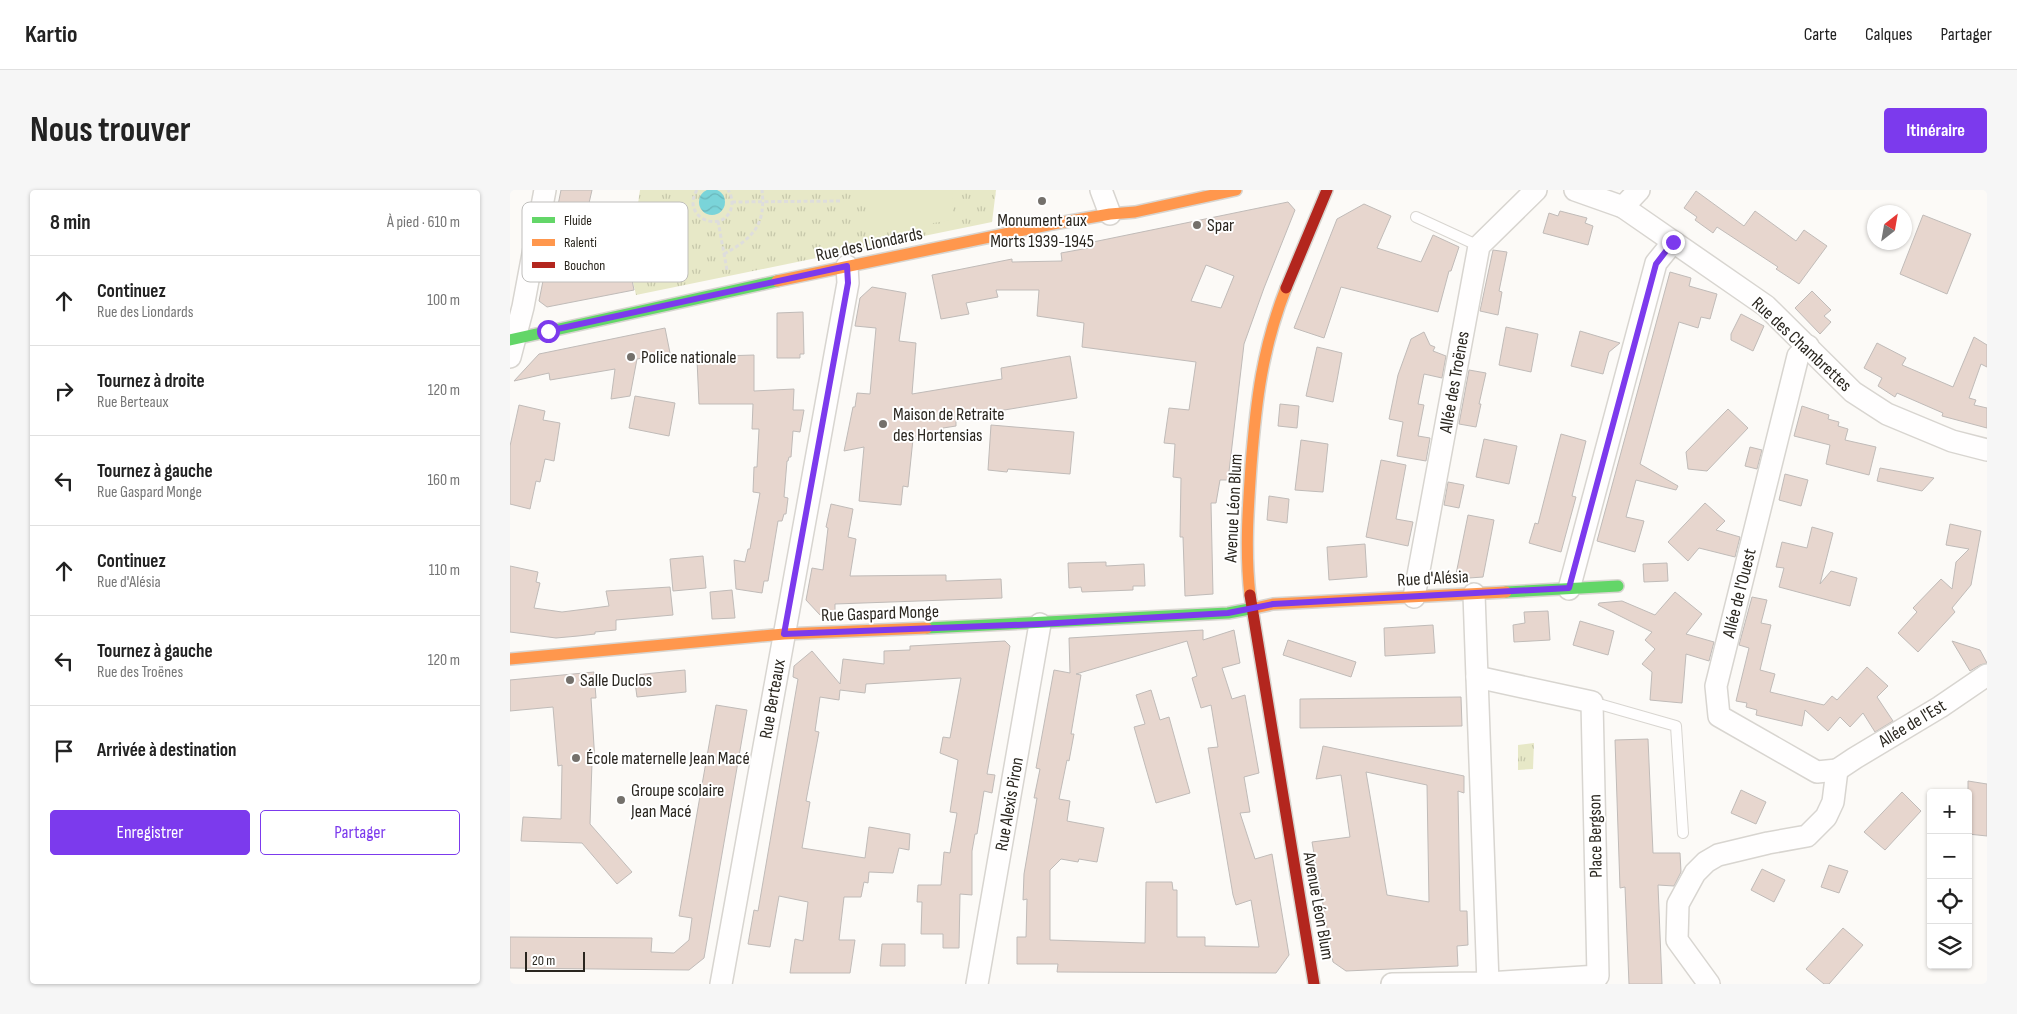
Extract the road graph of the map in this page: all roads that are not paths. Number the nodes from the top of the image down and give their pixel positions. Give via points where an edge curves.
1 (1101, 190) edge
2 (1236, 190) edge
3 (1327, 190) edge
4 (1536, 190) edge
5 (1575, 190) edge
6 (1639, 190) edge
7 (1623, 207) junction
8 (1110, 214) junction
9 (1416, 217) dead end
10 (1673, 242) junction
11 (1479, 246) junction
12 (847, 266) junction
13 (528, 282) edge
14 (512, 345) edge
15 (1808, 346) junction
16 (1987, 450) edge
17 (1618, 586) dead end
18 (1569, 588) junction
19 (1474, 594) junction
20 (1414, 597) junction
21 (1251, 608) junction
22 (1040, 624) junction
23 (784, 634) junction
24 (510, 659) edge
25 (1987, 675) edge
26 (1477, 676) junction
27 (1592, 702) junction
28 (1837, 770) junction
29 (1683, 833) dead end
30 (1488, 983) junction
31 (721, 984) edge
32 (978, 984) edge
33 (1314, 984) edge
34 (1392, 984) edge
35 (1709, 984) edge

1 - 8 street
2 - 8 street, Rue des Liondards via 1135,212
3 - 21 street, Avenue Léon Blum via 1274,319 1264,353 1246,523
4 - 11 street
5 - 7 street, Rue des Chambrettes
6 - 7 street
7 - 10 street, Rue des Chambrettes
8 - 12 street, Rue des Liondards
9 - 11 lane
10 - 15 street, Rue des Chambrettes via 1766,306
10 - 18 street via 1656,264
11 - 20 street, Allée des Troënes
12 - 14 street, Rue des Liondards
12 - 23 street, Rue Berteaux via 848,283
13 - 14 street
15 - 16 street, Rue des Chambrettes via 1852,392 1888,414 1952,441
15 - 28 street, Allée de l'Ouest via 1798,356 1716,686 1719,716 1817,772
17 - 18 street, Rue d'Alésia
18 - 19 street, Rue d'Alésia
19 - 20 street, Rue d'Alésia
19 - 26 street
20 - 21 street, Rue d'Alésia via 1273,604
21 - 22 street, Rue Gaspard Monge via 1228,613
21 - 33 street, Avenue Léon Blum
22 - 23 street, Rue Gaspard Monge
22 - 32 street, Rue Alexis Piron
23 - 24 street, Rue Gaspard Monge
23 - 31 street, Rue Berteaux
25 - 28 street, Allée de l'Est
26 - 27 street
26 - 30 street
27 - 29 lane via 1676,726
27 - 30 street, Place Bergson via 1598,976
28 - 35 street via 1833,802 1826,817 1807,836 1718,855 1695,873 1678,904 1677,940
30 - 34 street, Place Bergson

